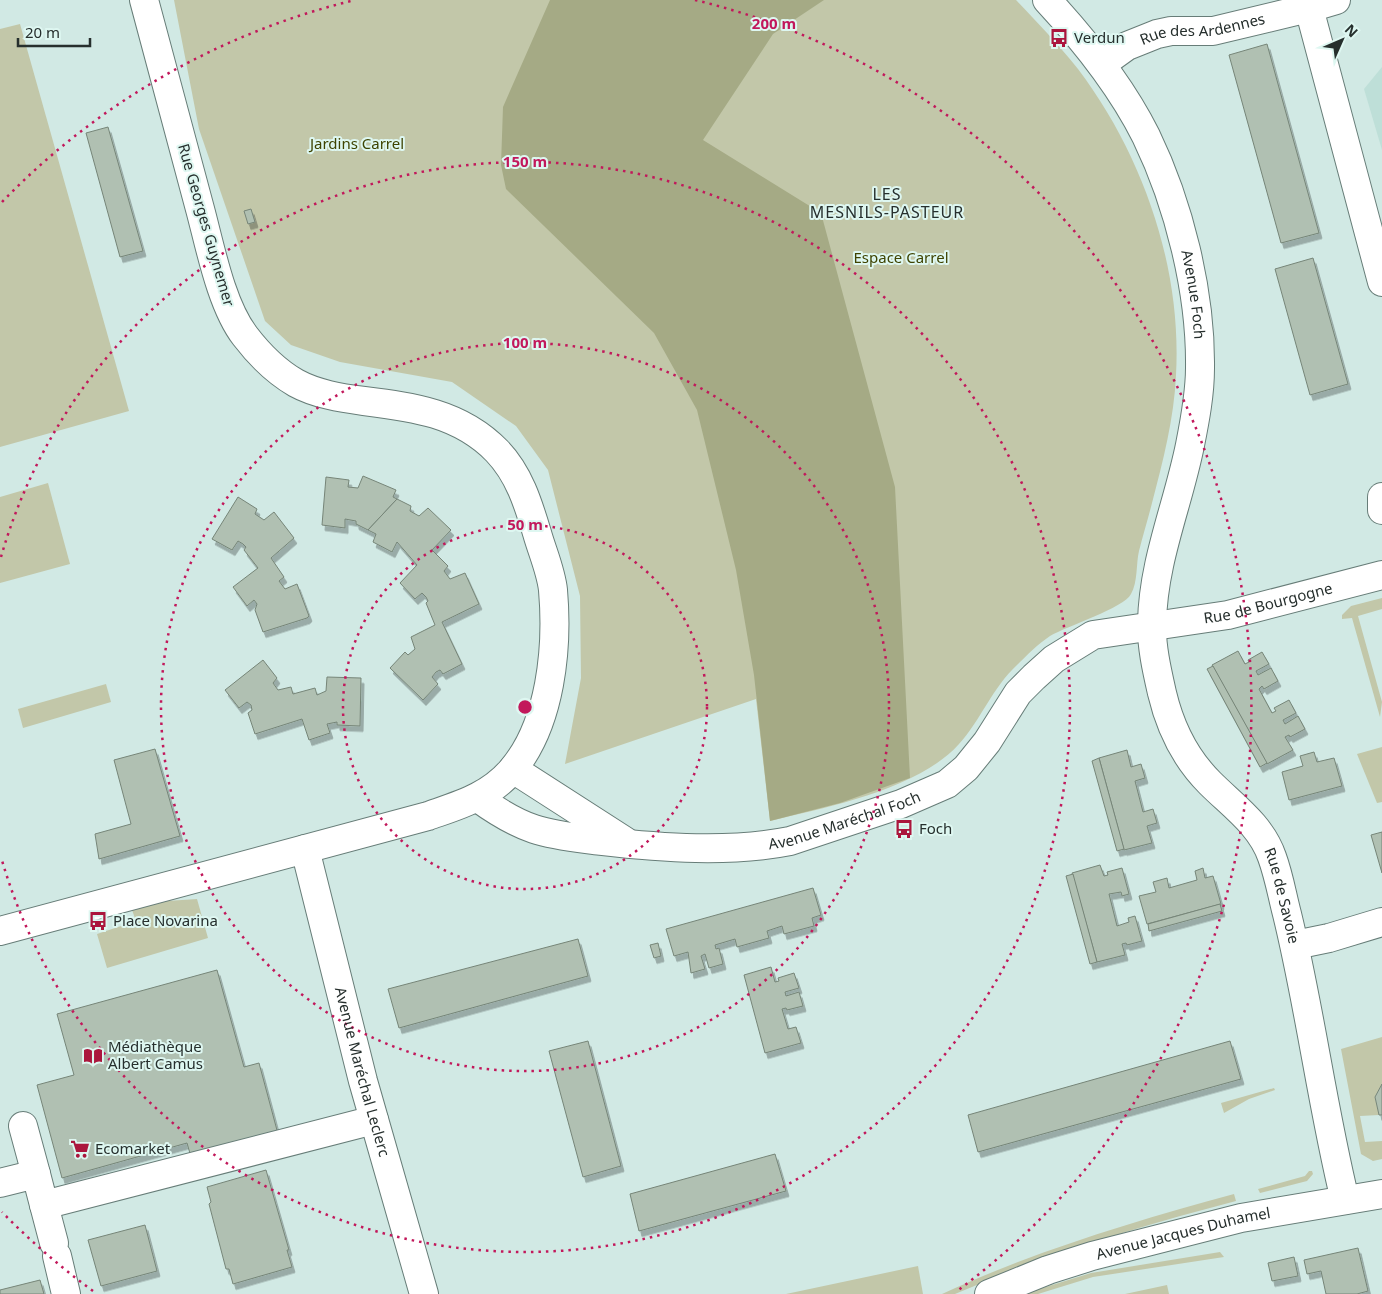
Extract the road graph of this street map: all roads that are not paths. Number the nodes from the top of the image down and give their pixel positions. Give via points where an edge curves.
1 (144, 0) edge
2 (1047, 0) edge
3 (1336, 0) edge
4 (1309, 8) junction
5 (1102, 64) junction
6 (1382, 282) edge
7 (1382, 497) edge
8 (1382, 510) edge
9 (1382, 575) edge
10 (1152, 625) junction
11 (513, 769) junction
12 (478, 798) junction
13 (630, 844) junction
14 (305, 850) junction
15 (1382, 922) edge
16 (0, 931) edge
17 (1295, 945) junction
18 (374, 1120) junction
19 (23, 1126) dead end
20 (36, 1174) junction
21 (0, 1183) edge
22 (1382, 1194) edge
23 (1345, 1200) junction
24 (44, 1205) junction
25 (66, 1294) edge
26 (424, 1294) edge
27 (989, 1294) edge

1 - 11 street, Rue Georges Guynemer via 210,246 230,310 244,335 282,374 298,384 348,399 415,408 456,420 497,451 528,502 553,587 553,652 536,729
2 - 5 street, Avenue Foch
3 - 4 street, Rue des Ardennes
4 - 5 street, Rue des Ardennes via 1213,31 1156,34 1127,46
4 - 6 street
5 - 10 street, Avenue Foch via 1145,133 1165,178 1191,274 1198,324 1198,399 1189,449 1159,561
7 - 8 street
9 - 10 street, Rue de Bourgogne via 1228,615
10 - 13 street, Avenue Maréchal Foch via 1093,635 1054,659 1018,693 966,768 928,794 809,836 772,844 664,847
10 - 17 street, Rue de Savoie via 1162,691 1179,741 1193,764 1247,818 1271,854
11 - 12 street
11 - 13 street
12 - 13 street, Avenue Maréchal Foch via 507,818 536,830
12 - 14 street via 428,816
14 - 16 street
14 - 18 street, Avenue Maréchal Leclerc
15 - 17 street
17 - 23 street, Rue de Savoie
18 - 24 street
18 - 26 street, Avenue Maréchal Leclerc
19 - 20 street
20 - 21 street
20 - 24 street
22 - 23 street, Avenue Jacques Duhamel
23 - 27 street, Avenue Jacques Duhamel via 1241,1218 1092,1256
24 - 25 street

